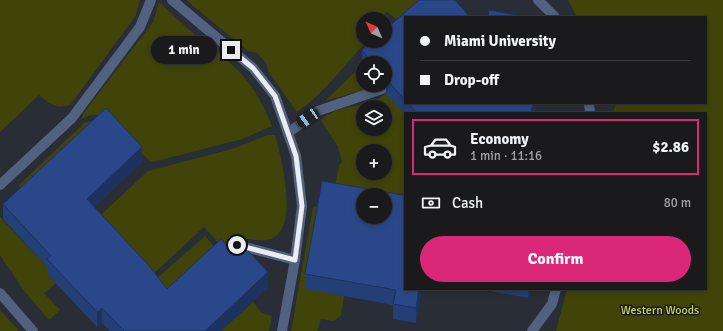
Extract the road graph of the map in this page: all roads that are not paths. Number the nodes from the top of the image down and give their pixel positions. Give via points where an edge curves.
1 (151, 0) edge
2 (172, 0) edge
3 (538, 0) edge
4 (554, 16) edge
5 (373, 92) edge
6 (288, 133) junction
7 (0, 185) edge
8 (237, 245) edge
9 (295, 260) junction
10 (556, 290) edge
11 (0, 293) edge
12 (33, 331) edge
13 (282, 331) edge
14 (532, 331) edge

1 - 7 street via 140,27 72,118
2 - 6 street via 253,68 275,96
3 - 4 street
5 - 6 street via 318,111
6 - 9 street via 296,156 302,206
8 - 9 street
9 - 13 street
10 - 14 street via 552,304
11 - 12 street

